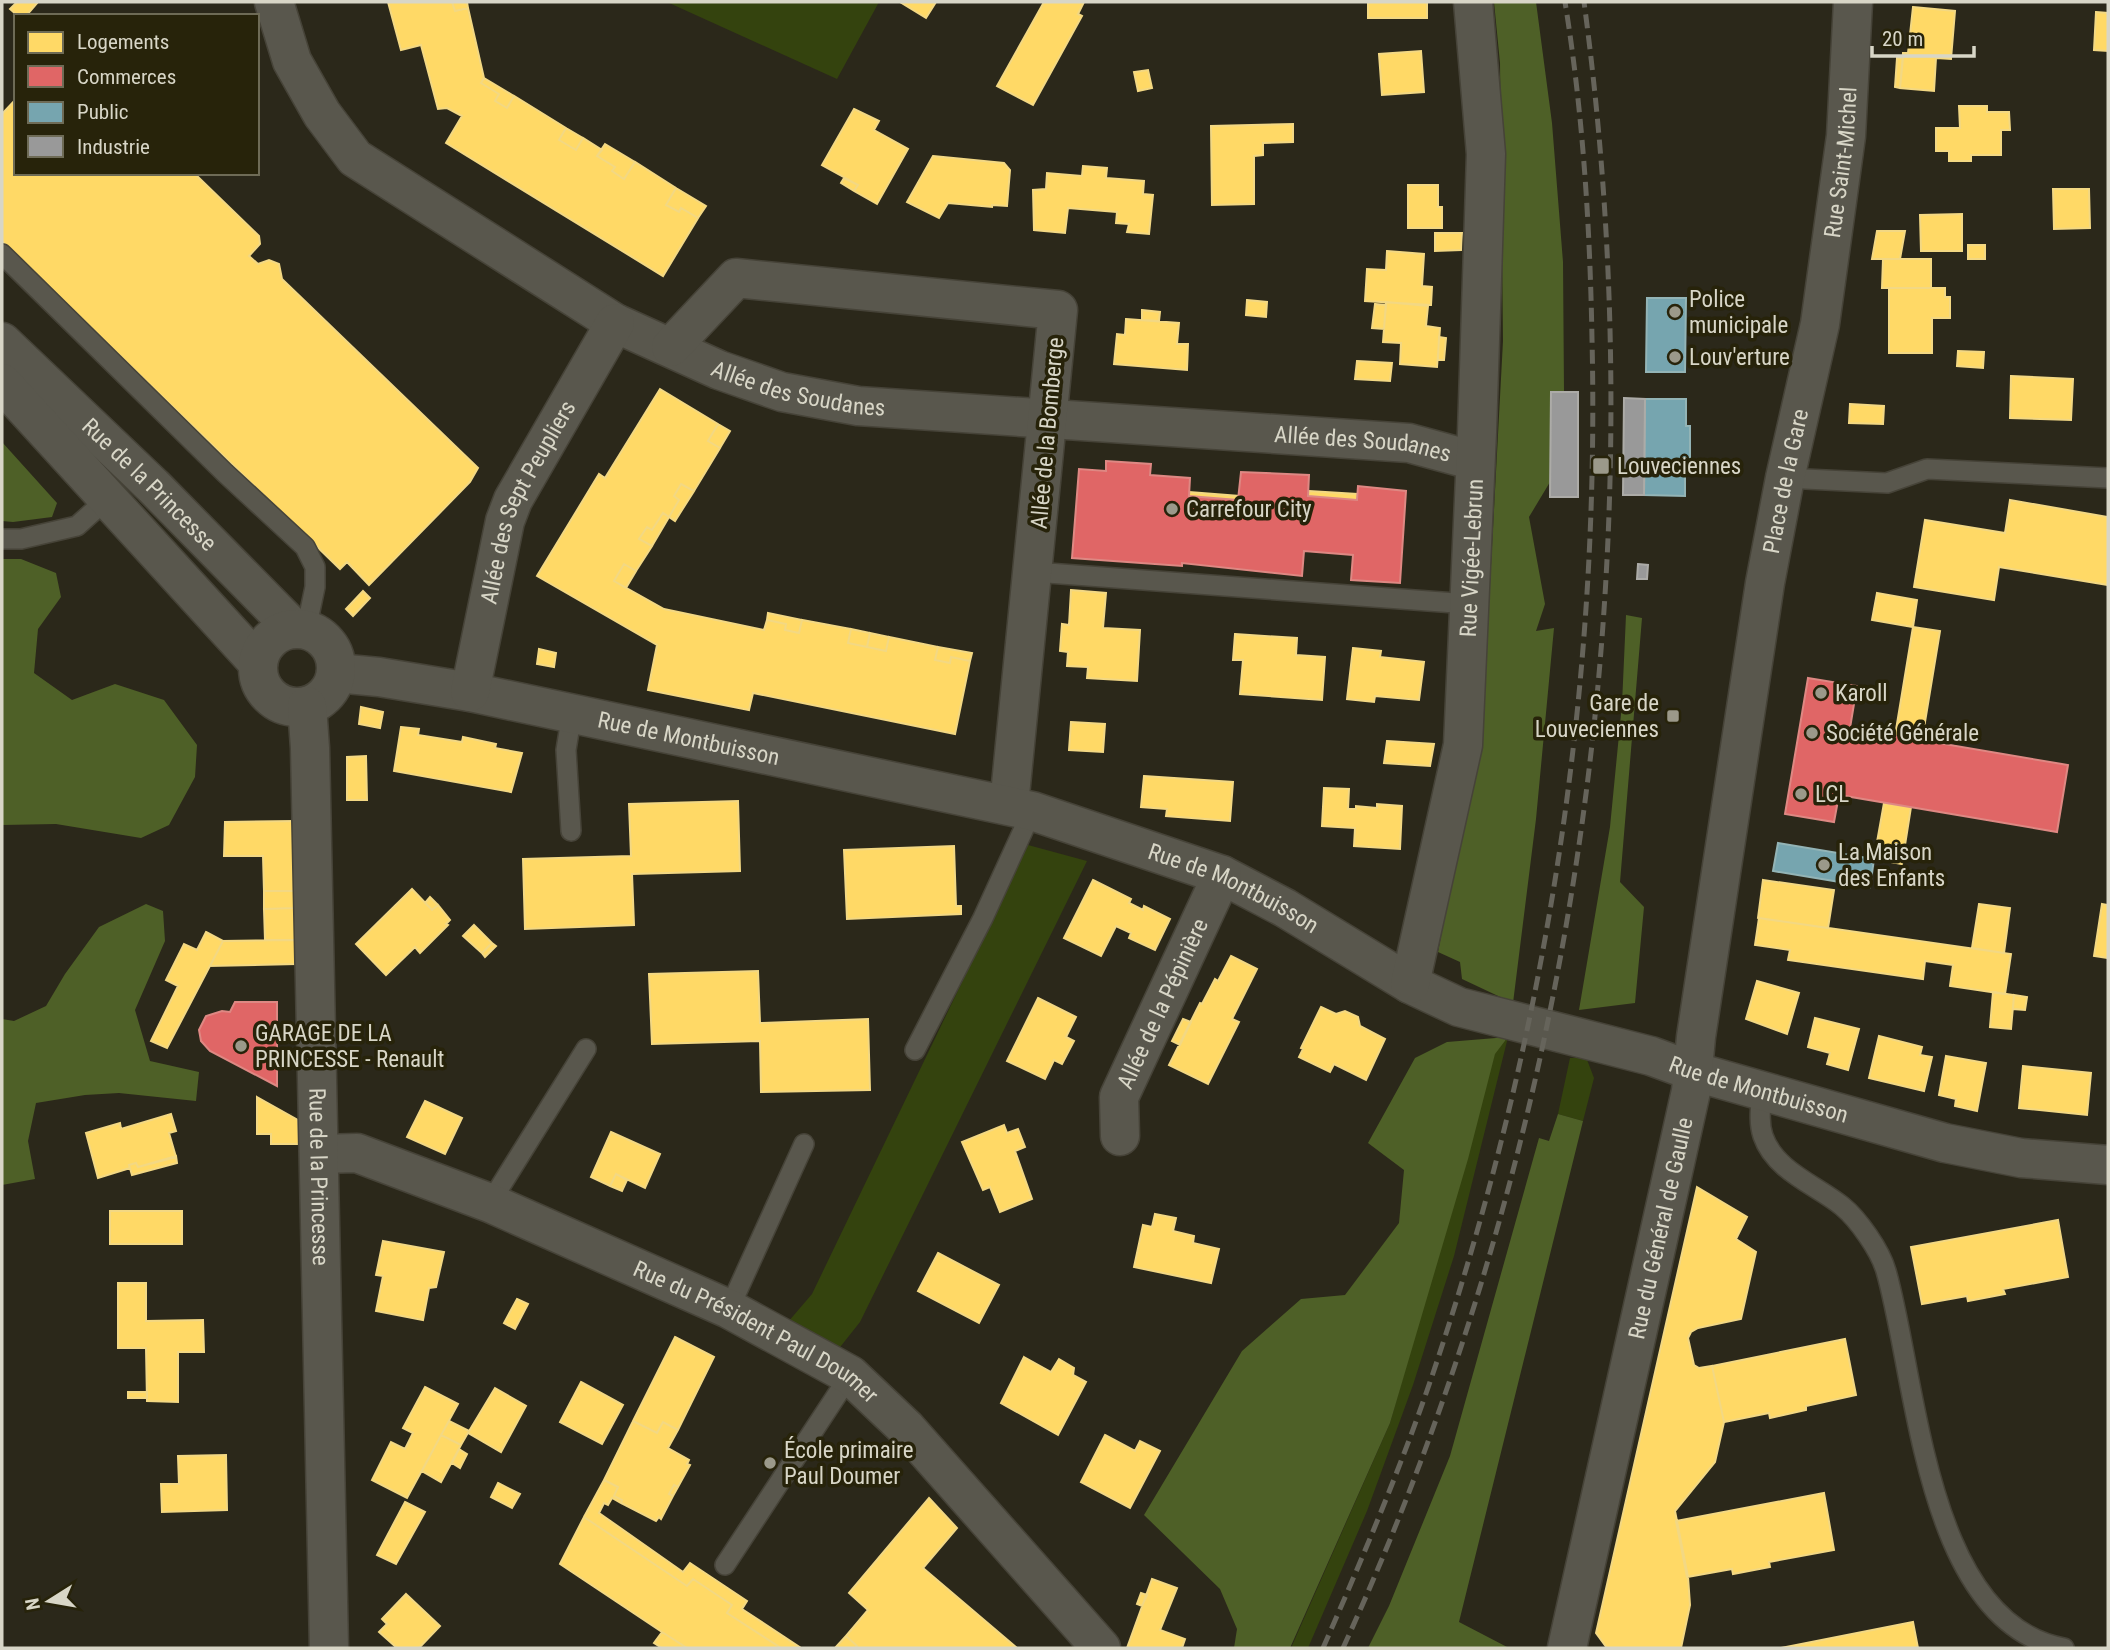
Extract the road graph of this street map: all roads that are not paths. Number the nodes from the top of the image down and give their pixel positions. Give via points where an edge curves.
1 (274, 2) edge
2 (1473, 2) edge
3 (1853, 2) edge
4 (2, 254) edge
5 (615, 323) junction
6 (1820, 324) joint
7 (2, 342) edge
8 (671, 347) junction
9 (2, 383) edge
10 (1049, 419) junction
11 (1475, 461) junction
12 (1785, 478) junction
13 (2108, 478) edge
14 (107, 499) junction
15 (195, 529) junction
16 (2, 539) edge
17 (162, 559) junction
18 (1034, 572) junction
19 (1469, 604) junction
20 (300, 629) junction
21 (1759, 638) joint
22 (258, 663) junction
23 (336, 673) junction
24 (470, 692) junction
25 (307, 706) junction
26 (572, 713) junction
27 (1021, 808) junction
28 (571, 831) dead end
29 (1223, 875) junction
30 (1410, 984) junction
31 (586, 1049) dead end
32 (915, 1050) dead end
33 (1692, 1070) junction
34 (1762, 1089) junction
35 (1120, 1136) dead end
36 (804, 1144) dead end
37 (319, 1154) junction
38 (2108, 1165) edge
39 (490, 1203) junction
40 (730, 1309) junction
41 (850, 1375) junction
42 (725, 1565) dead end
43 (329, 1648) edge
44 (1101, 1648) edge
45 (1567, 1648) edge
46 (2064, 1648) edge

1 - 5 street, Allée des Soudanes via 292,61 322,114 355,158
2 - 11 street, Rue Vigée-Lebrun via 1486,154
3 - 6 street, Rue Saint-Michel via 1846,136
4 - 20 lane via 305,547 315,567 315,587
5 - 8 street, Allée des Soudanes
5 - 24 street, Allée des Sept Peupliers via 513,500
6 - 12 street, Place de la Gare
7 - 15 street, Rue de la Princesse
8 - 10 street, Allée des Soudanes via 782,392 858,405
8 - 10 street, Allée de la Bomberge via 736,278 1058,310
9 - 14 street, Rue de la Princesse
10 - 11 street, Allée des Soudanes via 1409,443
10 - 18 street, Allée de la Bomberge
11 - 19 street, Rue Vigée-Lebrun
12 - 13 lane via 1887,484 1927,469
12 - 21 street, Place de la Gare
14 - 16 lane via 77,526
14 - 17 street, Rue de la Princesse
15 - 17 street
15 - 20 street, Rue de la Princesse
17 - 22 street, Rue de la Princesse
18 - 19 lane
18 - 27 street, Allée de la Bomberge
19 - 30 street, Rue Vigée-Lebrun via 1463,745
20 - 22 street via 274,636
20 - 23 street via 316,634 332,650
21 - 33 street, Rue du Général de Gaulle
22 - 25 street via 262,688 271,698 294,708
23 - 24 street, Rue de Montbuisson
23 - 25 street via 327,694
24 - 26 street, Rue de Montbuisson
25 - 37 street, Rue de la Princesse
26 - 27 street, Rue de Montbuisson
26 - 28 lane via 566,750
27 - 29 street, Rue de Montbuisson
27 - 32 lane via 983,918
29 - 30 street, Rue de Montbuisson
29 - 35 street, Allée de la Pépinière via 1119,1097
30 - 33 street, Rue de Montbuisson via 1459,1007
31 - 39 lane
33 - 34 street, Rue de Montbuisson
33 - 45 street, Rue du Général de Gaulle
34 - 38 street, Rue de Montbuisson via 1945,1143 2021,1158
34 - 46 lane via 1764,1140 1797,1176 1842,1206 1862,1227 1885,1268 1927,1468 1958,1556 1985,1600 2021,1633
36 - 40 lane
37 - 39 street, Rue du Président Paul Doumer via 357,1153
37 - 43 street, Rue de la Princesse
39 - 40 street, Rue du Président Paul Doumer
40 - 41 street, Rue du Président Paul Doumer
41 - 42 lane
41 - 44 street, Rue du Président Paul Doumer via 907,1429

